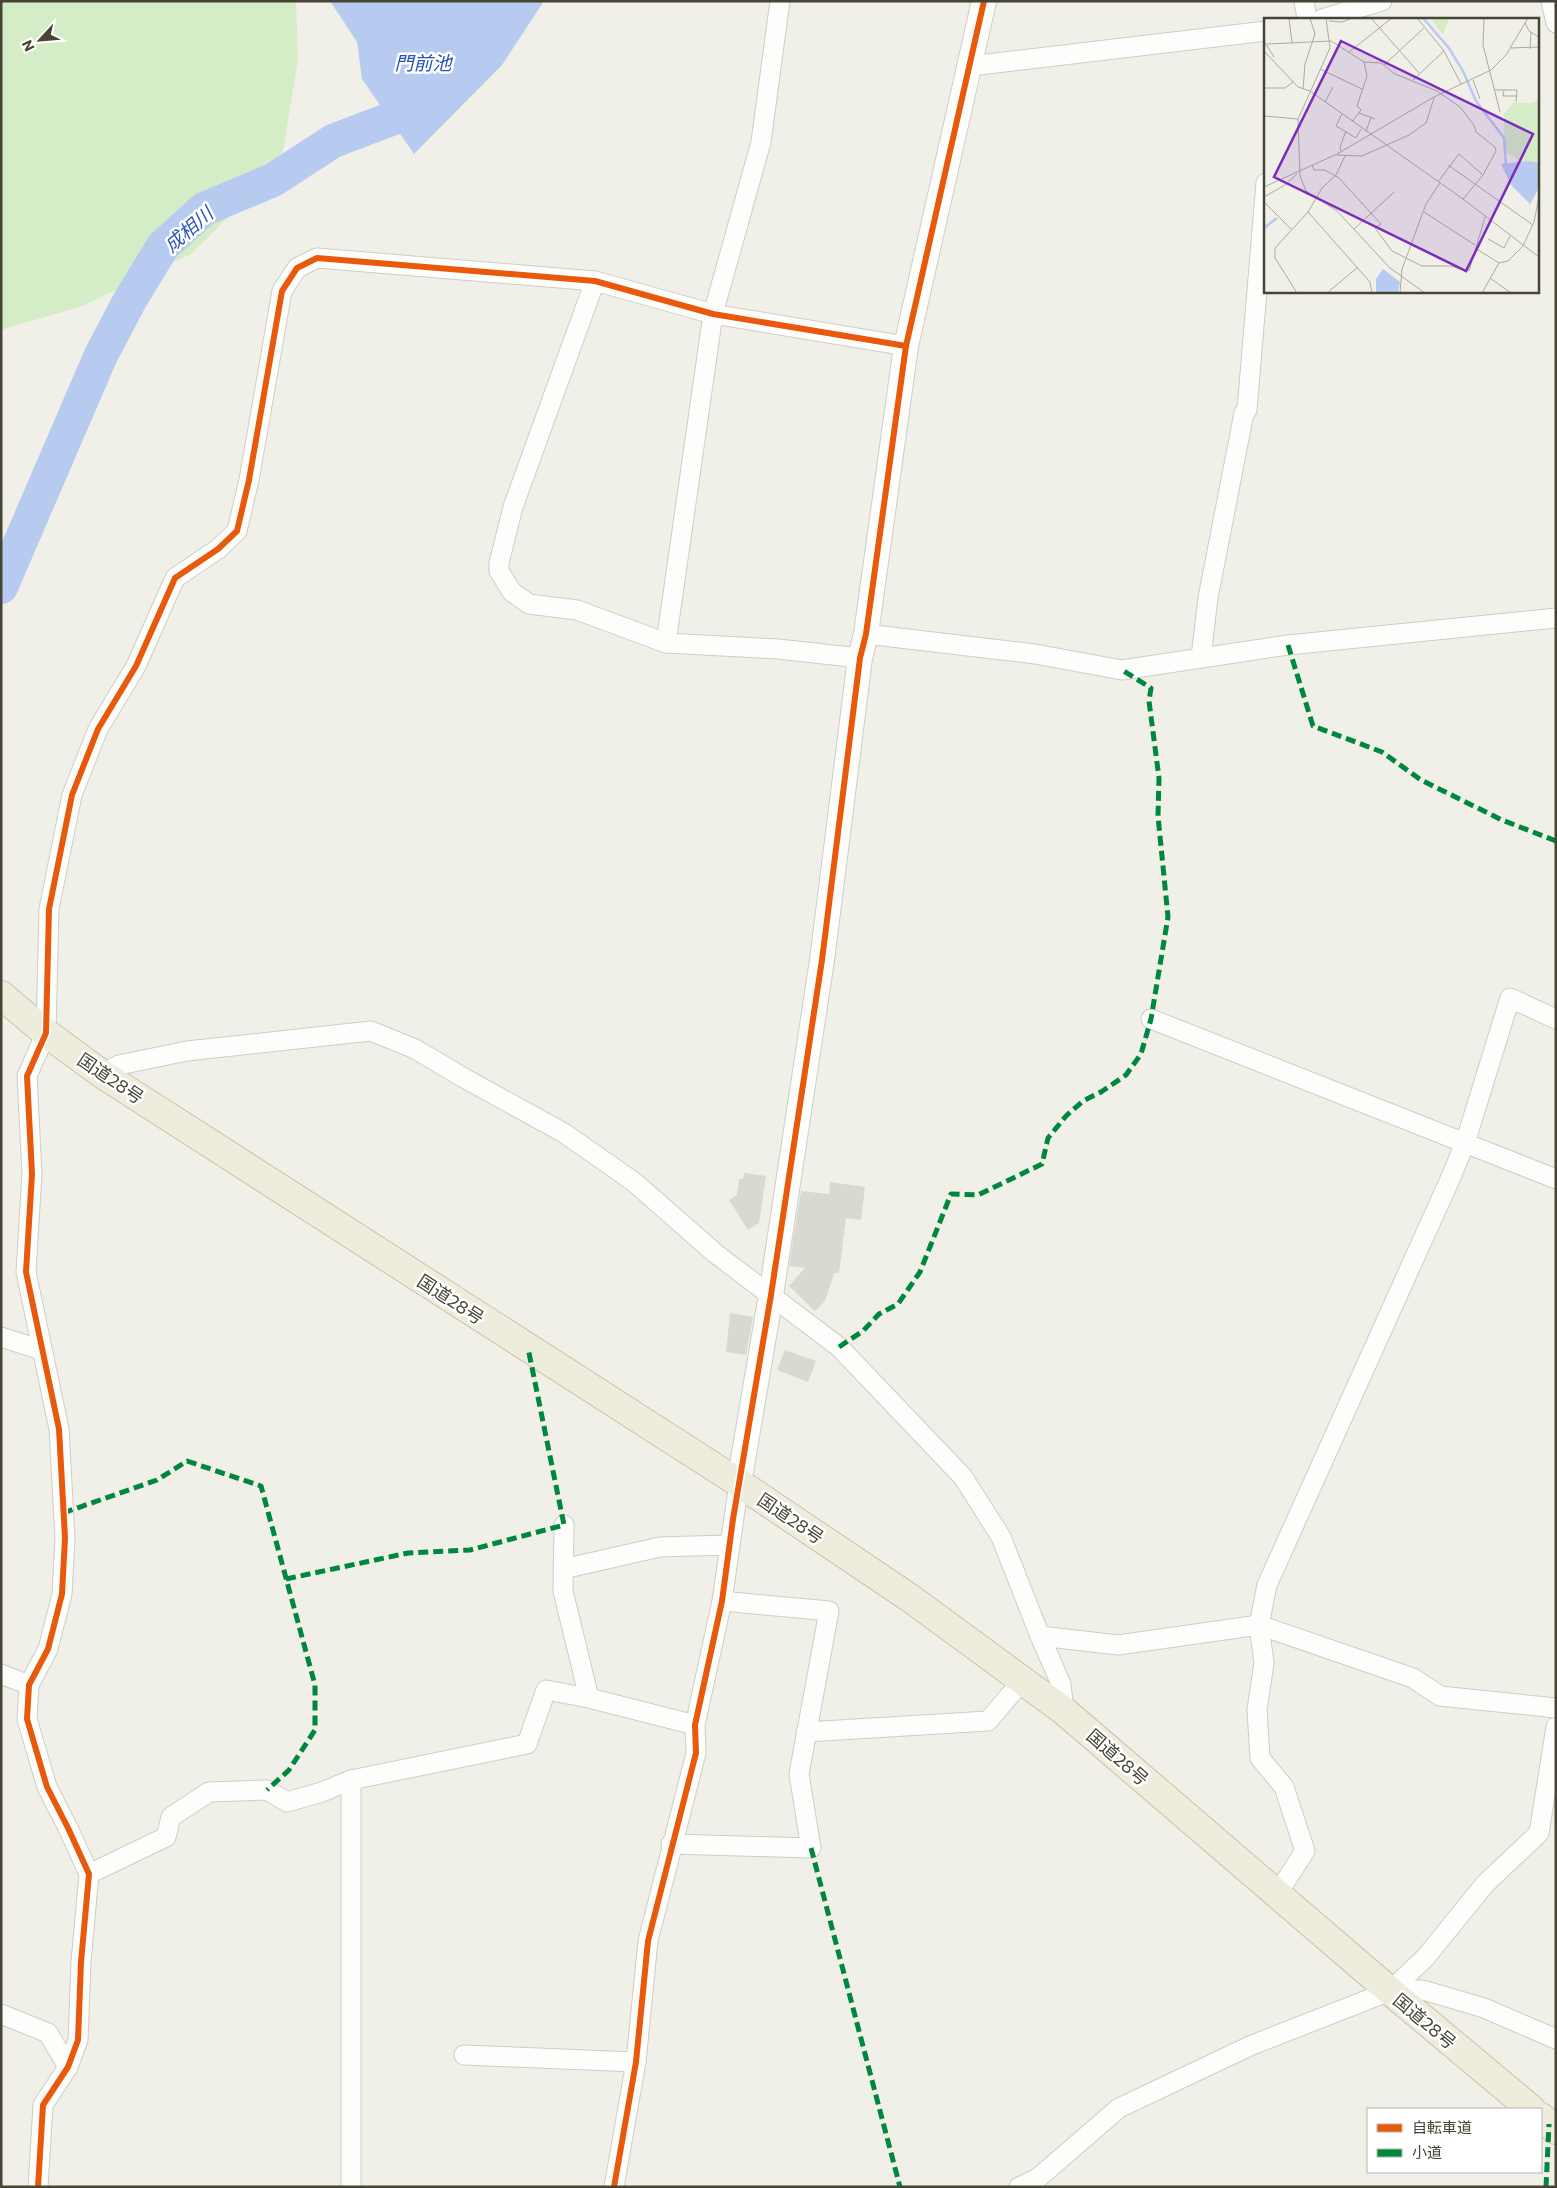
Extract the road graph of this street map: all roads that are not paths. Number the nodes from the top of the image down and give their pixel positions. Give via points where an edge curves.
1 (780, 1) edge
2 (984, 1) edge
3 (1304, 1) edge
4 (1382, 1) edge
5 (1550, 1) edge
6 (1307, 18) edge
7 (1325, 18) edge
8 (1556, 24) edge
9 (1264, 31) edge
10 (970, 66) junction
11 (1264, 207) edge
12 (595, 281) junction
13 (713, 314) junction
14 (906, 346) junction
15 (1556, 618) edge
16 (866, 634) junction
17 (666, 643) junction
18 (1202, 657) junction
19 (860, 658) junction
20 (1, 995) edge
21 (1151, 1019) dead end
22 (1556, 1019) edge
23 (46, 1033) junction
24 (102, 1074) junction
25 (1465, 1143) junction
26 (1556, 1179) edge
27 (771, 1295) junction
28 (1, 1337) edge
29 (41, 1350) junction
30 (739, 1483) junction
31 (564, 1525) dead end
32 (729, 1546) junction
33 (563, 1569) junction
34 (722, 1601) junction
35 (1259, 1625) junction
36 (1040, 1636) junction
37 (1, 1674) edge
38 (1022, 1680) junction
39 (29, 1685) junction
40 (589, 1698) junction
41 (1556, 1708) edge
42 (1064, 1711) junction
43 (695, 1725) junction
44 (1556, 1728) edge
45 (806, 1732) junction
46 (351, 1780) junction
47 (671, 1844) junction
48 (89, 1874) junction
49 (1276, 1894) junction
50 (1390, 1991) junction
51 (1, 2014) edge
52 (1556, 2038) edge
53 (464, 2055) dead end
54 (636, 2062) junction
55 (68, 2067) junction
56 (1531, 2108) edge
57 (1542, 2118) edge
58 (1556, 2130) edge
59 (38, 2187) edge
60 (351, 2187) edge
61 (614, 2187) edge
62 (1019, 2187) edge

1 - 13 street via 761,142
2 - 10 street
3 - 6 street
4 - 7 street
5 - 8 street
9 - 10 street
10 - 14 street
11 - 18 street via 1247,410 1208,598
12 - 13 street
12 - 17 street via 514,507 499,571 512,592 529,604 577,610
12 - 23 street via 317,258 297,268 282,291 237,531 218,549 175,578 136,666 98,729 72,795 49,909
13 - 14 street
13 - 17 street
14 - 16 street
15 - 18 street
16 - 18 street via 1035,654 1122,670
16 - 19 street
17 - 19 street via 778,649
19 - 27 street via 822,960
20 - 23 highway, 国道28号
21 - 25 street
22 - 25 street via 1510,998
23 - 24 highway, 国道28号
23 - 29 street via 27,1076 32,1174 26,1272
24 - 27 street via 119,1065 187,1052 371,1031 415,1049 564,1133 634,1182 716,1254
24 - 30 highway, 国道28号
25 - 26 street
25 - 35 street via 1267,1585
27 - 30 street
27 - 36 street via 839,1347 963,1477 1001,1537
28 - 29 street
29 - 39 street via 60,1429 65,1538 62,1594 48,1649
30 - 32 street
30 - 38 highway, 国道28号 via 910,1598
31 - 33 street
32 - 33 street via 660,1547
32 - 34 street
33 - 40 street via 563,1591
34 - 43 street
34 - 45 street via 829,1610
35 - 36 street via 1118,1645
35 - 41 street via 1413,1678 1440,1696
35 - 49 street via 1264,1663 1257,1710 1260,1758 1284,1787 1305,1851
36 - 42 street via 1062,1684
37 - 39 street
38 - 42 highway, 国道28号
38 - 45 street via 988,1721
39 - 48 street via 27,1719 47,1787
40 - 43 street
40 - 46 street via 546,1690 527,1744
42 - 49 highway, 国道28号
43 - 47 street via 696,1753
44 - 50 street via 1538,1833 1485,1884 1425,1958
45 - 47 street via 799,1774 811,1848
46 - 48 street via 287,1802 267,1790 209,1792 172,1817 166,1837
46 - 60 street
47 - 54 street via 648,1941
48 - 55 street via 78,2040
49 - 50 highway, 国道28号
50 - 52 street via 1423,1990 1484,2008
50 - 56 highway, 国道28号
50 - 62 street via 1252,2045 1118,2108 1038,2178
51 - 55 street via 48,2033
53 - 54 street
54 - 61 street
55 - 59 street via 43,2105
57 - 58 highway

